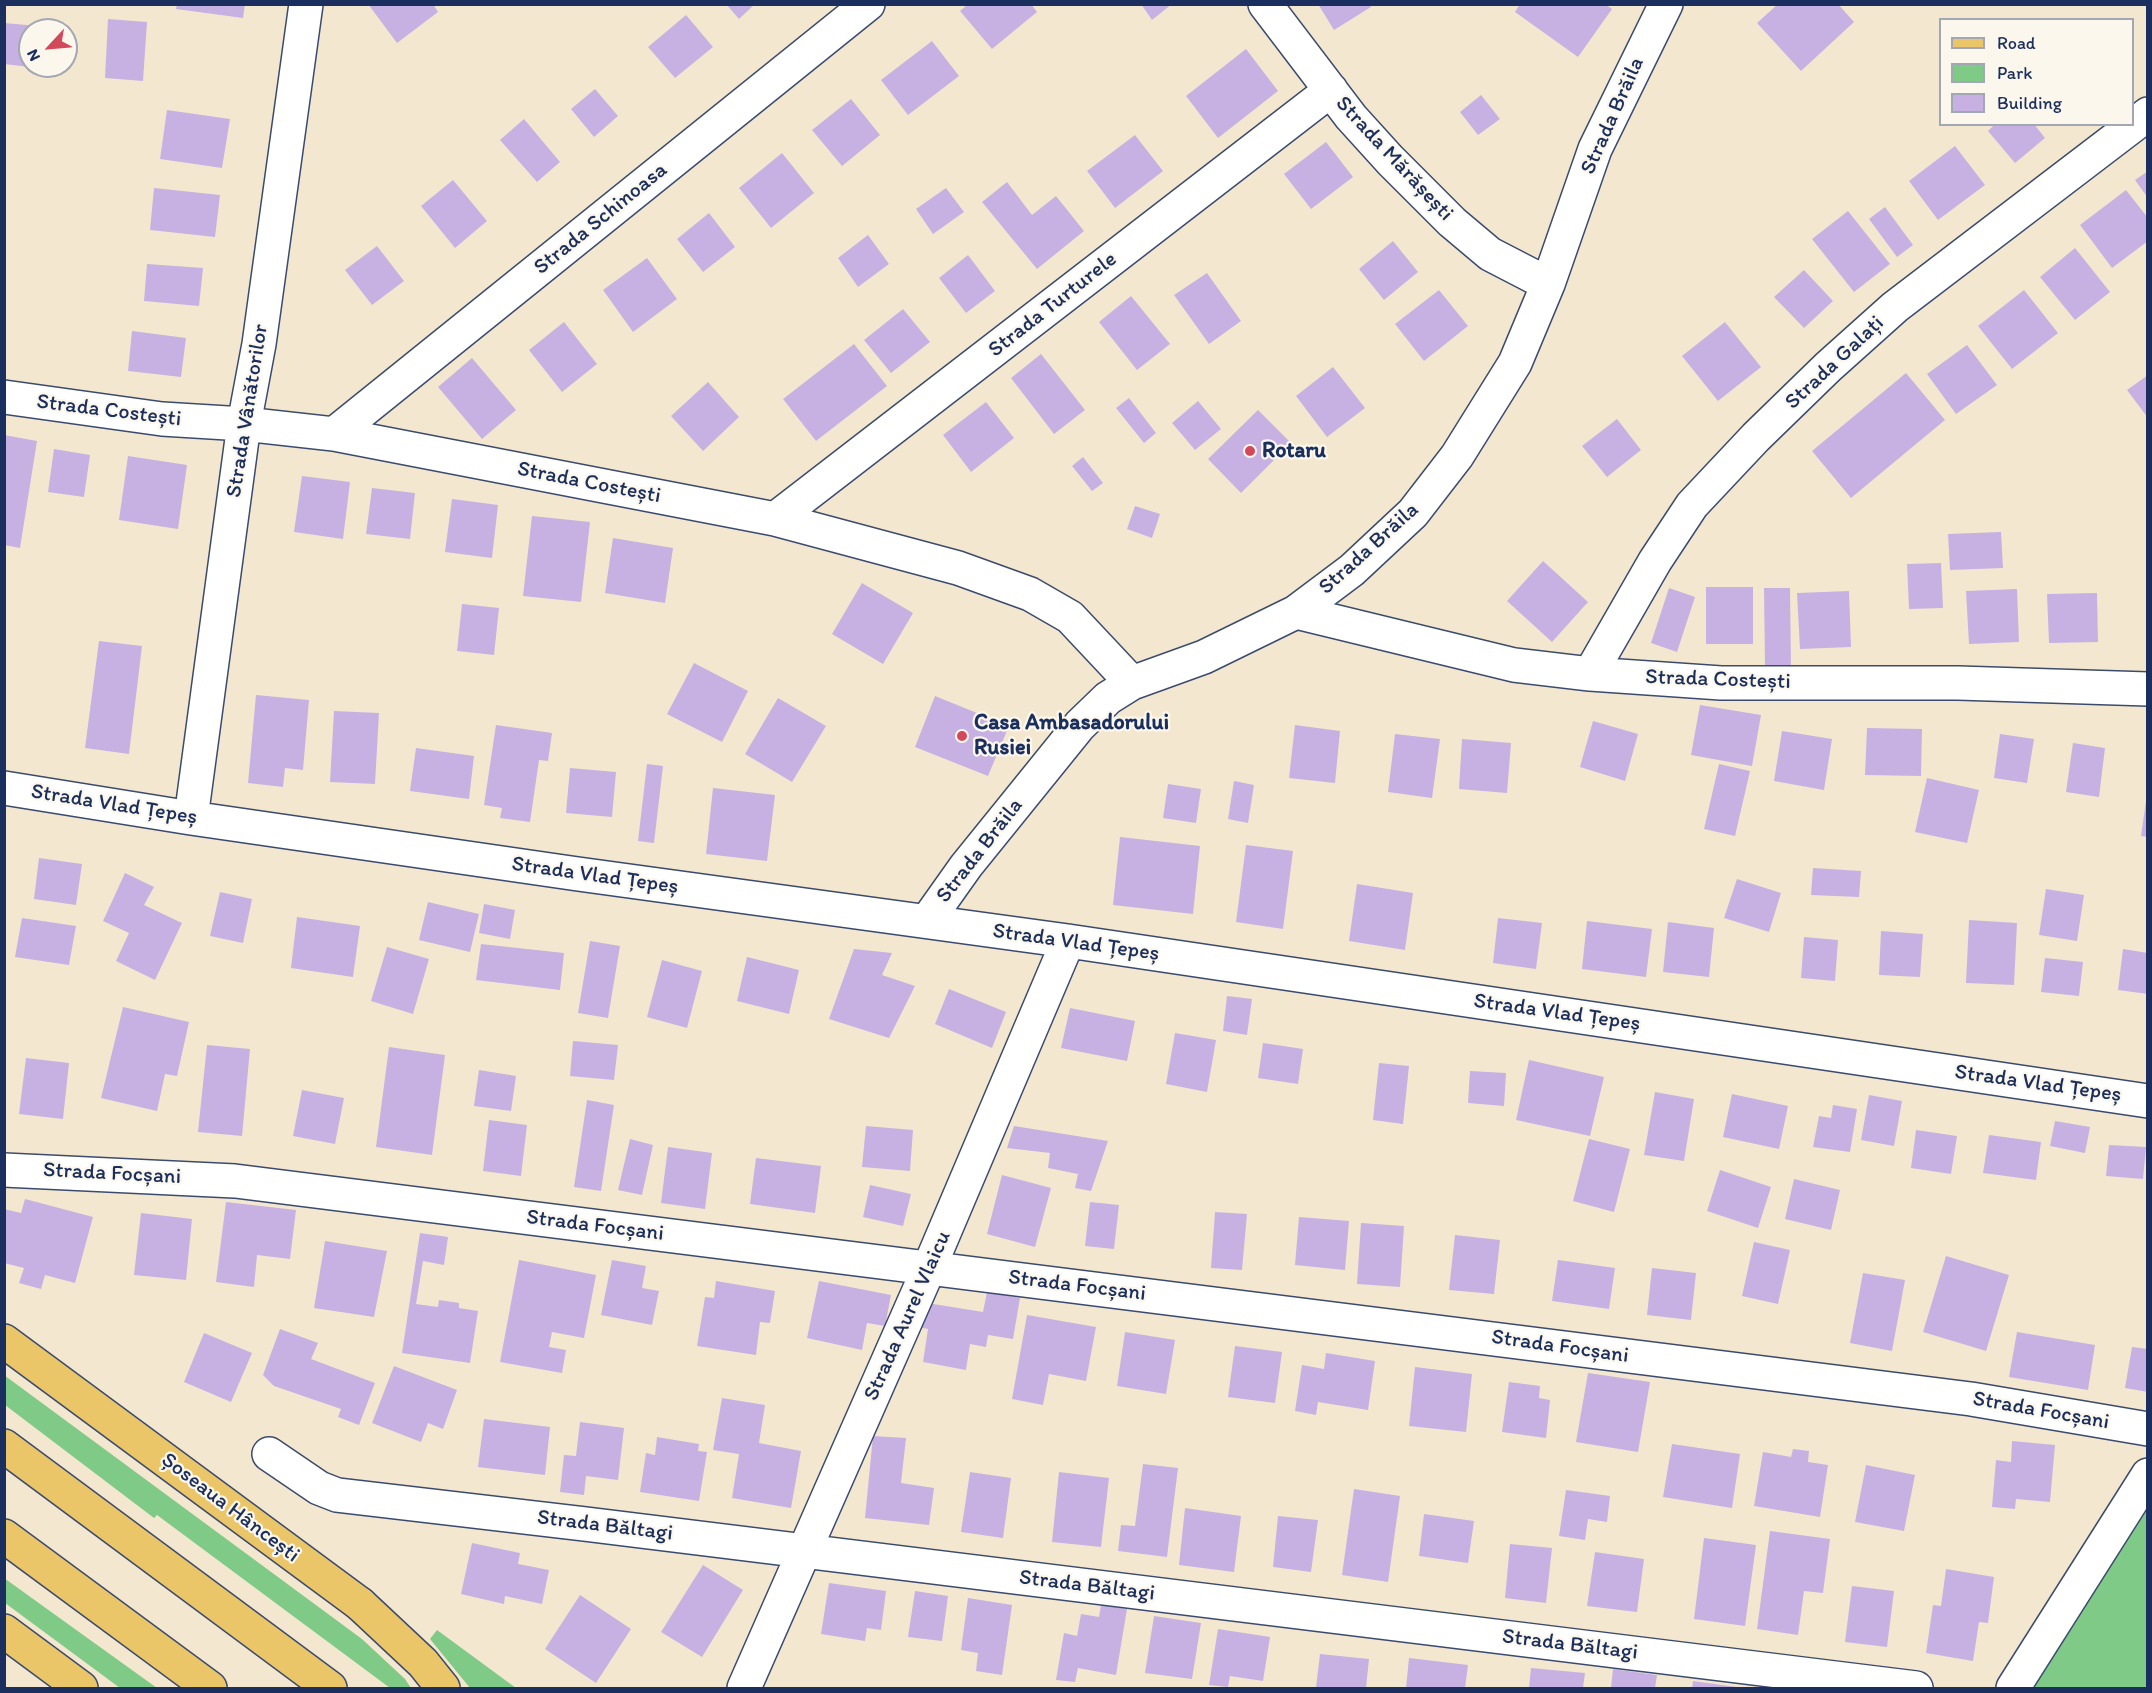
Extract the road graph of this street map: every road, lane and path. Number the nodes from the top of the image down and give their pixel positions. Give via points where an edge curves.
1 (306, 4) edge
2 (868, 4) edge
3 (1265, 4) edge
4 (1666, 4) edge
5 (1331, 90) junction
6 (2148, 114) edge
7 (2134, 125) edge
8 (2132, 126) edge
9 (1548, 284) junction
10 (4, 397) edge
11 (244, 424) junction
12 (334, 434) junction
13 (775, 519) junction
14 (1296, 612) junction
15 (1590, 674) junction
16 (1132, 683) junction
17 (2148, 689) edge
18 (4, 788) edge
19 (191, 818) junction
20 (927, 921) junction
21 (1068, 941) junction
22 (2148, 1101) edge
23 (4, 1170) edge
24 (929, 1268) junction
25 (4, 1341) edge
26 (2148, 1429) edge
27 (4, 1446) edge
28 (269, 1454) dead end
29 (2148, 1475) edge
30 (4, 1536) edge
31 (805, 1551) junction
32 (4, 1631) edge
33 (81, 1689) edge
34 (210, 1689) edge
35 (330, 1689) edge
36 (443, 1689) edge
37 (744, 1689) edge
38 (1916, 1689) edge
39 (2013, 1689) edge

1 - 11 street, Strada Vânătorilor via 259,344
2 - 12 street, Strada Schinoasa
3 - 5 street, Strada Mărășești
4 - 9 street, Strada Brăila via 1595,149
5 - 9 street, Strada Mărășești via 1390,160 1452,222 1490,254
5 - 13 street, Strada Turturele
6 - 7 street, Strada Galați
8 - 15 street, Strada Galați via 1895,308 1756,436 1692,506 1655,561
9 - 14 street, Strada Brăila via 1515,363 1457,456 1413,513 1352,570
10 - 11 street, Strada Costești via 162,419
11 - 12 street, Strada Costești
11 - 19 street, Strada Vânătorilor
12 - 13 street, Strada Costești
13 - 16 street, Strada Costești via 958,568 1030,594 1070,617
14 - 15 street, Strada Costești via 1514,665
14 - 16 street, Strada Brăila via 1204,657
15 - 17 street, Strada Costești via 1721,683 1958,683
16 - 20 street, Strada Brăila via 1108,698 1080,725 966,866
18 - 19 street, Strada Vlad Țepeș
19 - 20 street, Strada Vlad Țepeș
20 - 21 street, Strada Vlad Țepeș
21 - 22 street, Strada Vlad Țepeș
21 - 24 street, Strada Aurel Vlaicu
23 - 24 street, Strada Focșani via 235,1181
24 - 26 street, Strada Focșani via 1971,1399
24 - 31 street, Strada Aurel Vlaicu
25 - 36 main road, Șoseaua Hâncești via 360,1604 423,1663
27 - 35 main road
28 - 31 street, Strada Băltagi via 319,1488 337,1495
29 - 39 street
30 - 34 main road
31 - 37 street, Strada Aurel Vlaicu
31 - 38 street, Strada Băltagi
32 - 33 main road

